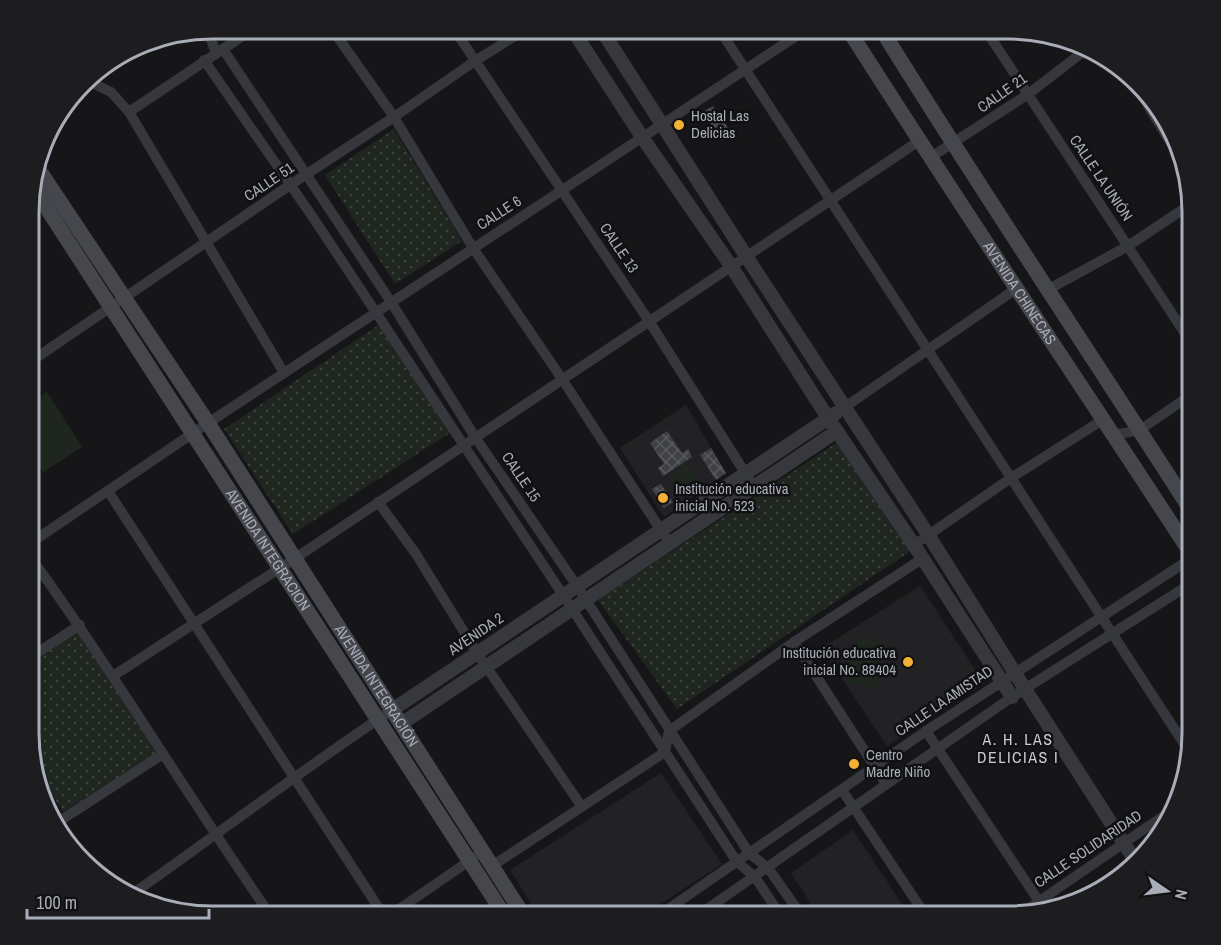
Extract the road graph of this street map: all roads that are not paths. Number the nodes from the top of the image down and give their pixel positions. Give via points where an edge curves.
1 (213, 39) edge
2 (237, 39) edge
3 (340, 39) edge
4 (461, 39) edge
5 (510, 39) edge
6 (578, 39) edge
7 (607, 39) edge
8 (726, 39) edge
9 (792, 39) edge
10 (854, 39) edge
11 (887, 39) edge
12 (992, 39) edge
13 (220, 51) junction
14 (1080, 55) edge
15 (204, 60) junction
16 (475, 61) junction
17 (746, 69) junction
18 (95, 85) edge
19 (1027, 95) junction
20 (129, 112) junction
21 (394, 117) junction
22 (662, 124) junction
23 (642, 137) junction
24 (919, 141) junction
25 (953, 144) junction
26 (931, 158) junction
27 (306, 175) junction
28 (43, 177) edge
29 (290, 185) junction
30 (562, 190) junction
31 (40, 195) edge
32 (830, 200) junction
33 (1182, 210) edge
34 (206, 243) junction
35 (1128, 246) junction
36 (473, 248) junction
37 (746, 256) junction
38 (731, 267) junction
39 (1017, 288) junction
40 (1049, 289) junction
41 (391, 302) junction
42 (117, 303) junction
43 (375, 312) junction
44 (649, 321) junction
45 (1182, 329) edge
46 (928, 350) junction
47 (39, 356) edge
48 (284, 373) junction
49 (562, 379) junction
50 (1182, 401) edge
51 (845, 407) junction
52 (828, 418) junction
53 (1104, 419) junction
54 (208, 423) junction
55 (1140, 430) junction
56 (837, 431) junction
57 (192, 433) junction
58 (1114, 435) junction
59 (475, 437) junction
60 (463, 446) junction
61 (745, 474) junction
62 (1011, 478) junction
63 (754, 487) junction
64 (108, 491) junction
65 (1182, 496) edge
66 (378, 502) junction
67 (661, 530) junction
68 (929, 536) junction
69 (39, 537) edge
70 (1182, 541) edge
71 (670, 544) junction
72 (914, 545) junction
73 (294, 559) junction
74 (922, 560) junction
75 (1182, 564) edge
76 (39, 569) edge
77 (278, 569) junction
78 (577, 586) junction
79 (1182, 589) edge
80 (563, 595) junction
81 (586, 600) junction
82 (572, 609) junction
83 (1102, 617) junction
84 (80, 625) junction
85 (194, 625) junction
86 (1113, 634) junction
87 (794, 642) junction
88 (39, 652) edge
89 (477, 653) junction
90 (487, 667) junction
91 (1015, 673) junction
92 (113, 676) junction
93 (1002, 681) junction
94 (1019, 693) junction
95 (393, 710) junction
96 (378, 720) junction
97 (402, 724) junction
98 (669, 731) junction
99 (926, 731) junction
100 (1182, 741) edge
101 (938, 749) junction
102 (664, 752) junction
103 (163, 754) junction
104 (875, 765) junction
105 (293, 777) junction
106 (886, 783) junction
107 (842, 790) junction
108 (582, 807) junction
109 (854, 807) junction
110 (63, 820) edge
111 (1158, 820) edge
112 (215, 836) junction
113 (1124, 843) junction
114 (483, 852) junction
115 (749, 853) junction
116 (1131, 855) edge
117 (469, 861) junction
118 (737, 862) junction
119 (492, 866) junction
120 (768, 868) junction
121 (755, 878) junction
122 (140, 890) edge
123 (1046, 902) edge
124 (1041, 903) edge
125 (264, 906) edge
126 (377, 906) edge
127 (404, 906) edge
128 (498, 906) edge
129 (518, 906) edge
130 (675, 906) edge
131 (712, 906) edge
132 (774, 906) edge
133 (795, 906) edge
134 (919, 906) edge

1 - 13 street, CALLE 15
2 - 13 street
3 - 21 street
4 - 16 street, CALLE 13
5 - 16 street, CALLE 51
6 - 23 street
7 - 22 street
8 - 17 street
9 - 17 street, CALLE 6
10 - 24 main road, AVENIDA CHINECAS
11 - 25 main road, AVENIDA CHINECAS
12 - 19 street, CALLE LA UNIÓN
13 - 15 street
13 - 27 street, CALLE 15
14 - 19 street, CALLE 21
15 - 20 street
15 - 29 street
16 - 21 street, CALLE 51
16 - 30 street, CALLE 13
17 - 22 street, CALLE 6
17 - 32 street
18 - 20 street via 111,92
19 - 25 street, CALLE 21
19 - 35 street, CALLE LA UNIÓN
20 - 34 street
21 - 27 street, CALLE 51
21 - 36 street
22 - 23 street, CALLE 6
22 - 37 street
23 - 30 street, CALLE 6
23 - 38 street
24 - 26 main road, AVENIDA CHINECAS
24 - 32 street
25 - 26 street, CALLE 21
25 - 40 main road, AVENIDA CHINECAS
26 - 39 main road, AVENIDA CHINECAS
27 - 29 street, CALLE 51
27 - 41 street, CALLE 15
28 - 42 main road
29 - 34 street, CALLE 51
29 - 43 street
30 - 36 street, CALLE 6
30 - 44 street, CALLE 13
31 - 42 main road, AVENIDA INTEGRACION
32 - 37 street
32 - 46 street
33 - 35 street
34 - 42 street, CALLE 51
34 - 48 street
35 - 40 street
35 - 45 street, CALLE LA UNIÓN
36 - 41 street, CALLE 6
36 - 49 street
37 - 38 street
37 - 51 street
38 - 44 street
38 - 52 street
39 - 46 street
39 - 53 main road, AVENIDA CHINECAS
40 - 55 main road, AVENIDA CHINECAS
41 - 43 street, CALLE 6
41 - 59 street, CALLE 15
42 - 47 street, CALLE 51
42 - 54 main road, AVENIDA INTEGRACIÓN
42 - 57 main road, AVENIDA INTEGRACION
43 - 48 street, CALLE 6
43 - 60 street
44 - 49 street
44 - 61 street, CALLE 13
46 - 51 street
46 - 62 street
48 - 54 street, CALLE 6
49 - 59 street
49 - 67 street
50 - 55 street
51 - 52 street, AVENIDA 2
51 - 68 street
52 - 56 street
52 - 61 street, AVENIDA 2
53 - 58 main road, AVENIDA CHINECAS
53 - 62 street
54 - 57 street, CALLE 6
54 - 73 main road, AVENIDA INTEGRACIÓN
55 - 58 street
55 - 65 main road, AVENIDA CHINECAS
56 - 63 street
56 - 72 street
57 - 64 street, CALLE 6
57 - 77 main road, AVENIDA INTEGRACION
58 - 70 main road, AVENIDA CHINECAS
59 - 60 street
59 - 78 street, CALLE 15
60 - 66 street
60 - 80 street
61 - 63 street, CALLE 13
61 - 67 street, AVENIDA 2
62 - 68 street
62 - 83 street
63 - 71 street
64 - 69 street, CALLE 6
64 - 85 street
66 - 73 street
66 - 89 street via 416,554
67 - 71 street
67 - 78 street, AVENIDA 2
68 - 72 street
68 - 91 street
71 - 81 street
72 - 74 street
73 - 77 street
73 - 95 main road, AVENIDA INTEGRACIÓN
74 - 87 street
74 - 93 street
75 - 83 street, CALLE LA AMISTAD
76 - 84 street
77 - 85 street
77 - 96 main road, AVENIDA INTEGRACION
78 - 80 street, AVENIDA 2
78 - 81 street, CALLE 15
79 - 86 street
80 - 82 street
80 - 89 street, AVENIDA 2
81 - 82 street
81 - 98 street, CALLE 15
82 - 90 street
82 - 102 street
83 - 86 street
83 - 91 street, CALLE LA AMISTAD
84 - 88 street
84 - 92 street
85 - 92 street
85 - 105 street
86 - 94 street
86 - 100 street
87 - 98 street
87 - 104 street
89 - 90 street
89 - 95 street, AVENIDA 2
90 - 97 street
90 - 108 street
91 - 93 street, CALLE LA AMISTAD
91 - 94 street
92 - 103 street
93 - 94 street
93 - 99 street, CALLE LA AMISTAD
94 - 101 street
94 - 113 street
95 - 96 street, AVENIDA 2
95 - 97 main road, AVENIDA INTEGRACIÓN
96 - 105 street, AVENIDA 2
96 - 117 main road, AVENIDA INTEGRACION
97 - 114 main road, AVENIDA INTEGRACIÓN
98 - 102 street
98 - 115 street, CALLE 15
99 - 101 street
99 - 104 street, CALLE LA AMISTAD
101 - 106 street
101 - 124 street
102 - 108 street
102 - 118 street
103 - 110 street
103 - 112 street
104 - 106 street
104 - 107 street, CALLE LA AMISTAD
105 - 112 street, AVENIDA 2
105 - 126 street
106 - 109 street
107 - 109 street
107 - 115 street, CALLE LA AMISTAD
108 - 119 street
109 - 120 street
109 - 134 street
111 - 113 street, CALLE SOLIDARIDAD
112 - 122 street, AVENIDA 2
112 - 125 street
113 - 116 street
113 - 123 street, CALLE SOLIDARIDAD
114 - 117 street
114 - 119 main road, AVENIDA INTEGRACIÓN
115 - 118 street, CALLE LA AMISTAD
115 - 120 street, CALLE 15
117 - 127 street
117 - 128 main road, AVENIDA INTEGRACION
118 - 121 street
118 - 130 street, CALLE LA AMISTAD
119 - 129 main road, AVENIDA INTEGRACIÓN
120 - 121 street
120 - 133 street, CALLE 15
121 - 131 street
121 - 132 street

